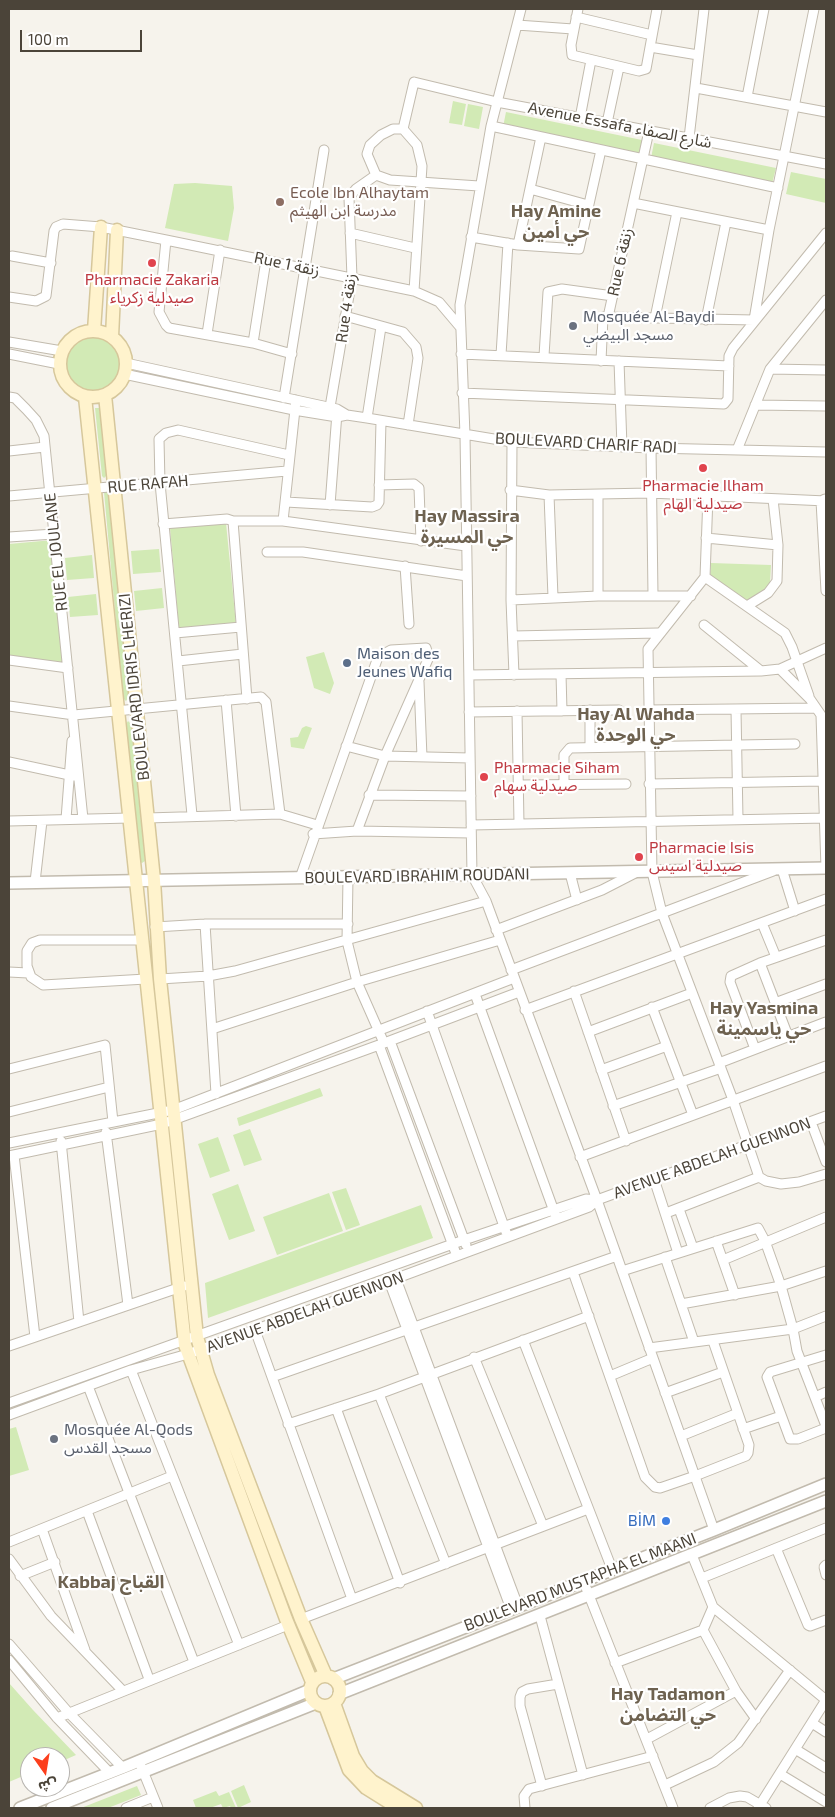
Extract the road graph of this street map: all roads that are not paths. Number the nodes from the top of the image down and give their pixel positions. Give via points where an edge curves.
1 (521, 9) edge
2 (658, 9) edge
3 (704, 9) edge
4 (764, 9) edge
5 (814, 9) edge
6 (577, 13) edge
7 (517, 25) junction
8 (573, 29) junction
9 (652, 35) junction
10 (650, 47) junction
11 (698, 55) junction
12 (591, 60) junction
13 (619, 67) junction
14 (696, 88) junction
15 (747, 97) junction
16 (497, 102) junction
17 (795, 107) junction
18 (826, 112) edge
19 (580, 118) junction
20 (607, 123) junction
21 (491, 126) junction
22 (403, 129) junction
23 (649, 131) junction
24 (541, 137) junction
25 (689, 138) junction
26 (324, 150) dead end
27 (601, 150) junction
28 (785, 157) junction
29 (643, 159) junction
30 (826, 164) edge
31 (376, 175) junction
32 (421, 182) junction
33 (479, 186) junction
34 (778, 188) junction
35 (530, 189) junction
36 (634, 202) junction
37 (588, 205) junction
38 (677, 212) junction
39 (726, 222) junction
40 (101, 227) junction
41 (117, 230) junction
42 (769, 230) junction
43 (350, 233) junction
44 (826, 233) edge
45 (471, 238) junction
46 (166, 240) junction
47 (508, 243) junction
48 (518, 245) junction
49 (415, 248) junction
50 (220, 250) junction
51 (12, 256) dead end
52 (266, 260) junction
53 (51, 263) junction
54 (306, 268) junction
55 (352, 278) junction
56 (414, 291) junction
57 (613, 296) junction
58 (9, 297) edge
59 (825, 301) edge
60 (345, 316) junction
61 (608, 317) junction
62 (655, 318) junction
63 (706, 320) junction
64 (754, 320) junction
65 (381, 326) junction
66 (460, 328) junction
67 (94, 331) junction
68 (207, 334) junction
69 (112, 337) junction
70 (9, 342) edge
71 (252, 343) junction
72 (62, 351) junction
73 (9, 354) edge
74 (292, 354) junction
75 (461, 354) junction
76 (501, 355) junction
77 (544, 356) junction
78 (602, 361) junction
79 (619, 361) junction
80 (59, 364) junction
81 (729, 366) junction
82 (125, 369) junction
83 (770, 369) junction
84 (826, 370) edge
85 (462, 393) junction
86 (104, 395) junction
87 (85, 397) junction
88 (12, 398) edge
89 (284, 398) junction
90 (296, 400) junction
91 (619, 400) junction
92 (755, 405) junction
93 (825, 407) edge
94 (294, 410) junction
95 (334, 411) junction
96 (367, 418) junction
97 (381, 421) junction
98 (408, 425) junction
99 (465, 435) junction
100 (512, 442) junction
101 (45, 447) junction
102 (622, 447) junction
103 (651, 448) junction
104 (737, 450) junction
105 (9, 451) edge
106 (826, 452) edge
107 (289, 454) junction
108 (287, 472) junction
109 (160, 483) junction
110 (380, 485) junction
111 (114, 486) junction
112 (96, 488) junction
113 (510, 490) junction
114 (49, 492) junction
115 (650, 493) junction
116 (549, 495) junction
117 (598, 495) junction
118 (9, 496) edge
119 (708, 496) junction
120 (774, 499) junction
121 (824, 500) edge
122 (286, 502) junction
123 (330, 505) junction
124 (233, 521) junction
125 (283, 521) junction
126 (163, 524) junction
127 (54, 534) junction
128 (9, 537) edge
129 (706, 538) junction
130 (421, 541) junction
131 (778, 545) junction
132 (466, 546) junction
133 (267, 552) dead end
134 (405, 566) junction
135 (467, 576) junction
136 (705, 577) junction
137 (826, 591) edge
138 (653, 595) junction
139 (598, 596) junction
140 (691, 596) junction
141 (553, 597) junction
142 (511, 600) junction
143 (747, 606) junction
144 (409, 624) dead end
145 (704, 626) dead end
146 (241, 627) junction
147 (175, 633) junction
148 (658, 634) junction
149 (513, 636) junction
150 (826, 648) edge
151 (243, 654) junction
152 (9, 660) edge
153 (178, 661) junction
154 (797, 661) junction
155 (68, 668) junction
156 (780, 669) junction
157 (761, 671) junction
158 (648, 672) junction
159 (561, 674) junction
160 (469, 675) junction
161 (514, 675) junction
162 (419, 680) junction
163 (247, 698) junction
164 (810, 699) junction
165 (226, 700) junction
166 (182, 704) junction
167 (9, 706) edge
168 (816, 708) junction
169 (136, 710) junction
170 (590, 710) junction
171 (619, 710) dead end
172 (648, 710) junction
173 (736, 710) junction
174 (517, 711) junction
175 (562, 711) junction
176 (118, 712) junction
177 (469, 712) junction
178 (74, 716) junction
179 (795, 744) dead end
180 (346, 746) junction
181 (736, 746) junction
182 (590, 747) junction
183 (648, 747) junction
184 (385, 756) junction
185 (422, 757) junction
186 (470, 758) junction
187 (9, 762) edge
188 (69, 776) junction
189 (79, 776) junction
190 (823, 781) junction
191 (737, 783) junction
192 (564, 784) junction
193 (626, 784) dead end
194 (649, 784) junction
195 (518, 786) junction
196 (370, 795) junction
197 (471, 796) junction
198 (280, 814) junction
199 (192, 815) junction
200 (236, 816) junction
201 (130, 818) junction
202 (147, 818) junction
203 (825, 818) edge
204 (66, 819) junction
205 (83, 819) junction
206 (738, 819) junction
207 (9, 821) edge
208 (42, 821) junction
209 (650, 821) junction
210 (519, 824) junction
211 (315, 829) junction
212 (471, 829) junction
213 (357, 831) junction
214 (826, 868) edge
215 (779, 869) junction
216 (637, 872) junction
217 (652, 872) junction
218 (570, 873) junction
219 (472, 875) junction
220 (348, 877) junction
221 (300, 878) junction
222 (137, 880) junction
223 (154, 880) junction
224 (36, 882) junction
225 (9, 883) edge
226 (826, 899) edge
227 (486, 900) junction
228 (577, 900) junction
229 (795, 911) junction
230 (662, 913) junction
231 (762, 923) junction
232 (205, 924) junction
233 (348, 924) junction
234 (155, 927) junction
235 (496, 930) junction
236 (143, 940) junction
237 (500, 940) junction
238 (826, 940) edge
239 (346, 941) junction
240 (678, 953) junction
241 (776, 957) junction
242 (760, 962) junction
243 (9, 972) edge
244 (28, 972) junction
245 (513, 974) junction
246 (208, 976) junction
247 (146, 979) junction
248 (160, 980) junction
249 (358, 982) junction
250 (826, 984) edge
251 (574, 991) junction
252 (519, 992) junction
253 (692, 993) junction
254 (475, 994) junction
255 (775, 1003) junction
256 (480, 1007) junction
257 (652, 1008) junction
258 (525, 1010) junction
259 (427, 1011) junction
260 (826, 1022) edge
261 (432, 1025) junction
262 (212, 1029) junction
263 (379, 1031) junction
264 (588, 1032) junction
265 (788, 1036) junction
266 (384, 1043) junction
267 (667, 1046) junction
268 (755, 1049) junction
269 (720, 1065) junction
270 (826, 1066) edge
271 (9, 1070) edge
272 (600, 1070) junction
273 (681, 1082) junction
274 (109, 1087) junction
275 (216, 1094) junction
276 (733, 1100) junction
277 (613, 1106) junction
278 (9, 1112) edge
279 (693, 1115) junction
280 (826, 1116) edge
281 (167, 1117) junction
282 (811, 1122) junction
283 (109, 1123) junction
284 (60, 1132) junction
285 (107, 1136) junction
286 (626, 1141) junction
287 (9, 1142) edge
288 (748, 1144) junction
289 (61, 1145) junction
290 (11, 1156) edge
291 (580, 1157) junction
292 (826, 1162) edge
293 (826, 1174) edge
294 (759, 1176) junction
295 (654, 1179) junction
296 (597, 1200) junction
297 (679, 1209) junction
298 (666, 1213) junction
299 (555, 1215) junction
300 (826, 1218) edge
301 (504, 1228) junction
302 (508, 1237) junction
303 (464, 1240) junction
304 (716, 1241) junction
305 (765, 1241) junction
306 (453, 1246) junction
307 (694, 1248) junction
308 (469, 1252) junction
309 (678, 1253) junction
310 (457, 1256) junction
311 (617, 1256) junction
312 (665, 1257) junction
313 (723, 1260) junction
314 (622, 1271) junction
315 (826, 1271) edge
316 (573, 1272) junction
317 (393, 1280) junction
318 (185, 1285) junction
319 (781, 1286) junction
320 (735, 1295) junction
321 (681, 1304) junction
322 (128, 1305) junction
323 (589, 1316) junction
324 (826, 1316) edge
325 (79, 1322) junction
326 (411, 1329) junction
327 (794, 1329) junction
328 (255, 1330) junction
329 (35, 1337) junction
330 (184, 1340) junction
331 (523, 1340) junction
332 (713, 1340) junction
333 (694, 1342) junction
334 (199, 1343) junction
335 (9, 1346) edge
336 (649, 1348) junction
337 (188, 1354) junction
338 (826, 1355) edge
339 (474, 1357) junction
340 (653, 1358) junction
341 (802, 1364) junction
342 (131, 1370) junction
343 (724, 1372) junction
344 (427, 1374) junction
345 (610, 1376) junction
346 (272, 1378) junction
347 (88, 1386) junction
348 (826, 1392) edge
349 (666, 1393) junction
350 (379, 1394) junction
351 (815, 1397) junction
352 (9, 1403) edge
353 (336, 1408) junction
354 (738, 1413) junction
355 (9, 1415) edge
356 (781, 1416) junction
357 (288, 1424) junction
358 (826, 1427) edge
359 (744, 1429) junction
360 (681, 1436) junction
361 (172, 1476) junction
362 (695, 1476) junction
363 (826, 1484) edge
364 (129, 1494) junction
365 (826, 1501) edge
366 (588, 1509) junction
367 (87, 1511) junction
368 (543, 1526) junction
369 (826, 1528) edge
370 (42, 1529) junction
371 (714, 1530) junction
372 (9, 1542) edge
373 (492, 1546) junction
374 (776, 1548) junction
375 (692, 1555) junction
376 (9, 1559) edge
377 (55, 1562) junction
378 (446, 1564) junction
379 (826, 1565) edge
380 (612, 1569) junction
381 (826, 1575) edge
382 (20, 1576) junction
383 (702, 1578) junction
384 (583, 1580) junction
385 (400, 1583) junction
386 (589, 1596) junction
387 (352, 1600) junction
388 (515, 1607) junction
389 (713, 1607) junction
390 (540, 1616) junction
391 (302, 1620) junction
392 (826, 1620) edge
393 (288, 1625) junction
394 (702, 1630) junction
395 (9, 1644) edge
396 (238, 1644) junction
397 (87, 1655) junction
398 (9, 1660) edge
399 (194, 1662) junction
400 (615, 1663) junction
401 (790, 1670) junction
402 (329, 1678) junction
403 (149, 1680) junction
404 (558, 1684) junction
405 (311, 1686) junction
406 (122, 1690) junction
407 (736, 1692) junction
408 (826, 1700) edge
409 (328, 1702) junction
410 (68, 1712) junction
411 (57, 1718) junction
412 (756, 1719) junction
413 (812, 1723) junction
414 (223, 1727) junction
415 (826, 1732) edge
416 (228, 1739) junction
417 (647, 1739) junction
418 (795, 1749) junction
419 (653, 1756) junction
420 (141, 1766) junction
421 (123, 1768) junction
422 (826, 1768) edge
423 (110, 1773) junction
424 (780, 1774) junction
425 (583, 1775) junction
426 (665, 1785) junction
427 (542, 1786) junction
428 (153, 1797) junction
429 (826, 1802) edge
430 (762, 1807) edge
431 (20, 1808) edge
432 (52, 1808) edge
433 (126, 1808) edge
434 (158, 1808) edge
435 (398, 1808) edge
436 (416, 1808) edge
437 (525, 1808) edge
438 (673, 1808) edge
439 (710, 1808) edge

1 - 7 street
2 - 9 street
3 - 11 street
4 - 15 street
5 - 17 street
6 - 8 street
6 - 9 street
7 - 8 street
7 - 16 street
8 - 12 street via 572,55
9 - 10 street
10 - 11 street
10 - 13 street via 644,71
11 - 14 street
12 - 13 street
12 - 19 street
13 - 20 street
14 - 15 street
14 - 25 street
15 - 17 street
16 - 19 street, Avenue Essafa شارع الصفاء
16 - 21 street
16 - 22 street, Avenue Essafa شارع الصفاء via 414,82
17 - 18 street
17 - 28 street
19 - 20 street, Avenue Essafa شارع الصفاء
20 - 23 street, Avenue Essafa شارع الصفاء
21 - 24 street
21 - 33 street
22 - 31 street via 393,129 370,145 367,154
22 - 32 street via 420,153
23 - 25 street, Avenue Essafa شارع الصفاء
23 - 29 street, Rue 6 زنقة
24 - 27 street
24 - 35 street
25 - 28 street, Avenue Essafa شارع الصفاء
26 - 54 street
27 - 29 street
27 - 37 street
28 - 30 street, Avenue Essafa شارع الصفاء
28 - 34 street
29 - 34 street
29 - 36 street, Rue 6 زنقة
31 - 32 street via 390,180
31 - 43 street, Rue 4 زنقة via 349,198
32 - 33 street
32 - 49 street
33 - 45 street
34 - 42 street
35 - 37 street
35 - 48 street
36 - 38 street
36 - 57 street, Rue 6 زنقة
37 - 48 street via 579,249
38 - 39 street
38 - 62 street
39 - 42 street
39 - 63 street
40 - 41 street, Rue 1 زنقة
40 - 53 street, Rue 1 زنقة via 63,224 56,227
40 - 67 main road
41 - 46 street, Rue 1 زنقة
41 - 69 main road
42 - 64 street
43 - 49 street
43 - 55 street, Rue 4 زنقة
44 - 64 street
45 - 47 street
45 - 66 street via 460,305
46 - 50 street, Rue 1 زنقة
46 - 68 street via 161,318 170,328
47 - 48 street
47 - 76 street
49 - 56 street
50 - 52 street, Rue 1 زنقة
50 - 68 street
51 - 53 street
52 - 54 street, Rue 1 زنقة
52 - 71 street
53 - 58 street via 48,292 44,299
54 - 55 street, Rue 1 زنقة
54 - 74 street
55 - 56 street, Rue 1 زنقة
55 - 60 street, Rue 4 زنقة
56 - 66 street, Rue 1 زنقة via 439,302
57 - 61 street, Rue 6 زنقة
57 - 77 street via 562,289 548,292
59 - 83 street
60 - 65 street
60 - 95 street, Rue 4 زنقة
61 - 62 street
61 - 78 street, Rue 6 زنقة via 603,317
62 - 63 street
63 - 64 street
64 - 81 street via 732,348
65 - 96 street
65 - 98 street via 409,336 418,352
66 - 75 street
67 - 69 main road
67 - 72 main road via 75,336
68 - 71 street
69 - 82 main road via 122,348
70 - 72 street
71 - 74 street
72 - 80 main road
73 - 80 street
74 - 89 street
75 - 76 street
75 - 85 street
76 - 77 street
77 - 78 street
78 - 79 street
79 - 81 street
79 - 91 street
80 - 87 main road via 61,376 68,386
81 - 91 street via 728,399 724,404
82 - 86 main road via 117,387
82 - 89 street
82 - 94 street
83 - 84 street
83 - 92 street
85 - 91 street
85 - 99 street
86 - 87 main road
86 - 111 main road, BOULEVARD IDRIS LHERIZI
87 - 112 main road, BOULEVARD IDRIS LHERIZI
88 - 101 street, RUE EL JOULANE via 36,420 44,436
89 - 90 street
90 - 94 street
90 - 95 street
91 - 102 street
92 - 93 street
92 - 104 street
94 - 95 street
94 - 107 street
95 - 96 street, BOULEVARD CHARIF RADI
95 - 123 street, Rue 4 زنقة
96 - 97 street, BOULEVARD CHARIF RADI
97 - 98 street, BOULEVARD CHARIF RADI
97 - 110 street
98 - 99 street, BOULEVARD CHARIF RADI
99 - 100 street, BOULEVARD CHARIF RADI
99 - 132 street
100 - 102 street, BOULEVARD CHARIF RADI
100 - 113 street
101 - 105 street
101 - 114 street, RUE EL JOULANE
102 - 103 street, BOULEVARD CHARIF RADI
103 - 104 street, BOULEVARD CHARIF RADI
103 - 115 street
104 - 106 street, BOULEVARD CHARIF RADI
107 - 108 street
107 - 109 street via 174,430 159,439
108 - 109 street, RUE RAFAH
108 - 122 street
109 - 111 street, RUE RAFAH
109 - 126 street
110 - 123 street via 379,502 375,506
110 - 130 street via 414,484 419,488
111 - 112 street, RUE RAFAH
111 - 169 main road, BOULEVARD IDRIS LHERIZI
112 - 114 street, RUE RAFAH
112 - 176 main road, BOULEVARD IDRIS LHERIZI
113 - 116 street
113 - 142 street
114 - 118 street, RUE RAFAH
114 - 127 street, RUE EL JOULANE
115 - 117 street
115 - 119 street
115 - 138 street
116 - 117 street
116 - 141 street
117 - 139 street
119 - 120 street
119 - 129 street
120 - 121 street
120 - 131 street
121 - 137 street
122 - 123 street
122 - 125 street
124 - 125 street
124 - 126 street
124 - 146 street
125 - 130 street
126 - 147 street
127 - 128 street
127 - 155 street, RUE EL JOULANE
129 - 131 street
129 - 136 street
130 - 132 street
131 - 143 street via 777,581 768,592
132 - 135 street
133 - 134 street via 303,552
134 - 135 street
134 - 144 street
135 - 160 street
136 - 140 street
136 - 143 street
138 - 139 street
138 - 140 street
139 - 141 street
140 - 148 street
141 - 142 street
142 - 149 street
143 - 154 street via 785,633
145 - 157 street
146 - 147 street
146 - 151 street
147 - 153 street
148 - 149 street
148 - 158 street via 648,648
149 - 161 street
150 - 154 street
151 - 153 street
151 - 163 street
152 - 155 street
153 - 166 street
154 - 156 street
154 - 164 street
155 - 178 street, RUE EL JOULANE
156 - 157 street
156 - 164 street
157 - 158 street
158 - 159 street
158 - 172 street
159 - 161 street
159 - 175 street
160 - 161 street
160 - 177 street
162 - 180 street via 429,657 427,649 391,650 381,654 373,667
162 - 184 street
162 - 185 street
163 - 165 street
163 - 198 street via 261,697 266,702
164 - 168 street
165 - 166 street
165 - 200 street
166 - 169 street
166 - 199 street
167 - 178 street
168 - 173 street
168 - 190 street via 822,719
169 - 176 street
169 - 202 main road, BOULEVARD IDRIS LHERIZI
170 - 171 street
170 - 175 street
170 - 182 street
172 - 173 street
172 - 183 street
173 - 181 street
174 - 175 street
174 - 177 street
174 - 195 street
176 - 178 street
176 - 201 main road, BOULEVARD IDRIS LHERIZI
177 - 186 street
178 - 188 street
178 - 189 street
179 - 181 street
180 - 184 street
180 - 211 street
181 - 183 street
181 - 191 street
182 - 183 street
182 - 192 street via 570,748 565,752
183 - 194 street
184 - 185 street
184 - 196 street
185 - 186 street
186 - 197 street
187 - 188 street
188 - 189 street
188 - 204 street
189 - 205 street
190 - 191 street
190 - 203 street
191 - 194 street
191 - 206 street
192 - 193 street
192 - 195 street
194 - 209 street
195 - 210 street
196 - 197 street
196 - 213 street
197 - 212 street
198 - 200 street
198 - 211 street
199 - 200 street
199 - 202 street
201 - 205 street
201 - 222 main road, BOULEVARD IDRIS LHERIZI
202 - 223 main road, BOULEVARD IDRIS LHERIZI
203 - 206 street
203 - 214 street
204 - 205 street
204 - 208 street
206 - 209 street
207 - 208 street
208 - 224 street
209 - 210 street
209 - 217 street
210 - 212 street
211 - 213 street
211 - 221 street
212 - 213 street
212 - 219 street
214 - 215 street, BOULEVARD IBRAHIM ROUDANI
215 - 217 street, BOULEVARD IBRAHIM ROUDANI
215 - 229 street
215 - 230 street
216 - 217 street, BOULEVARD IBRAHIM ROUDANI
216 - 218 street, BOULEVARD IBRAHIM ROUDANI
216 - 228 street
217 - 230 street
218 - 219 street, BOULEVARD IBRAHIM ROUDANI
218 - 228 street
219 - 220 street, BOULEVARD IBRAHIM ROUDANI
219 - 227 street
220 - 221 street, BOULEVARD IBRAHIM ROUDANI
220 - 233 street
221 - 223 street, BOULEVARD IBRAHIM ROUDANI
222 - 223 street, BOULEVARD IBRAHIM ROUDANI
222 - 224 street, BOULEVARD IBRAHIM ROUDANI
222 - 236 main road, BOULEVARD IDRIS LHERIZI
223 - 234 main road, BOULEVARD IDRIS LHERIZI
224 - 225 street, BOULEVARD IBRAHIM ROUDANI
226 - 229 street
227 - 235 street
227 - 239 street
228 - 235 street
229 - 231 street
230 - 240 street
230 - 245 street
231 - 240 street
231 - 241 street
232 - 233 street
232 - 234 street
232 - 246 street
233 - 239 street
234 - 248 main road, BOULEVARD IDRIS LHERIZI
235 - 237 street
236 - 244 street via 40,940 27,950
236 - 247 main road, BOULEVARD IDRIS LHERIZI
237 - 245 street
237 - 249 street
238 - 241 street
239 - 246 street via 274,962
239 - 249 street
240 - 251 street
240 - 253 street
241 - 242 street
242 - 255 street
242 - 268 street via 734,973 730,979
243 - 244 street
244 - 247 street via 43,985
245 - 252 street
245 - 254 street
246 - 248 street
246 - 262 street
247 - 281 main road, BOULEVARD IDRIS LHERIZI
248 - 281 main road, BOULEVARD IDRIS LHERIZI
249 - 262 street
249 - 263 street
250 - 255 street
251 - 258 street
251 - 264 street
252 - 256 street
252 - 258 street
253 - 257 street
253 - 269 street
254 - 256 street
254 - 259 street
255 - 265 street
256 - 261 street
256 - 299 street
257 - 264 street
257 - 267 street
258 - 291 street
259 - 261 street
259 - 263 street
260 - 265 street
261 - 266 street
261 - 301 street
262 - 275 street
263 - 266 street
263 - 275 street
264 - 272 street
265 - 268 street
266 - 281 street
266 - 303 street
266 - 306 street
267 - 272 street
267 - 273 street
268 - 269 street
269 - 273 street
269 - 276 street
270 - 276 street
271 - 274 street via 105,1045
272 - 277 street
273 - 277 street
273 - 279 street
274 - 278 street
274 - 283 street
275 - 281 street
276 - 279 street
276 - 288 street
277 - 286 street
279 - 286 street
280 - 282 street, AVENUE ABDELAH GUENNON
281 - 283 street
281 - 285 street
281 - 318 main road
282 - 288 street, AVENUE ABDELAH GUENNON
282 - 292 street
283 - 284 street
283 - 285 street
284 - 287 street
284 - 289 street
285 - 289 street
285 - 322 street
286 - 291 street
288 - 294 street
288 - 295 street, AVENUE ABDELAH GUENNON
289 - 290 street
289 - 325 street
290 - 329 street
291 - 296 street
293 - 294 street via 781,1184
294 - 297 street
295 - 296 street, AVENUE ABDELAH GUENNON
295 - 298 street
296 - 299 street, AVENUE ABDELAH GUENNON via 589,1207
296 - 311 street
297 - 298 street
297 - 307 street
298 - 309 street
299 - 301 street, AVENUE ABDELAH GUENNON
299 - 302 street, AVENUE ABDELAH GUENNON
300 - 305 street
301 - 302 street
301 - 303 street, AVENUE ABDELAH GUENNON
302 - 308 street, AVENUE ABDELAH GUENNON
303 - 306 street, AVENUE ABDELAH GUENNON
303 - 308 street
304 - 305 street via 755,1228 760,1230
304 - 307 street
304 - 313 street
305 - 313 street
305 - 319 street
306 - 310 street
306 - 334 street, AVENUE ABDELAH GUENNON
307 - 309 street
308 - 310 street, AVENUE ABDELAH GUENNON
309 - 312 street
310 - 317 street, AVENUE ABDELAH GUENNON
311 - 314 street
311 - 316 street
312 - 314 street
312 - 321 street
313 - 320 street
314 - 336 street
315 - 319 street
316 - 323 street
316 - 326 street
317 - 326 street
317 - 328 street, AVENUE ABDELAH GUENNON
318 - 322 street
318 - 330 main road
318 - 334 main road
319 - 320 street
319 - 327 street
320 - 321 street
321 - 333 street
322 - 325 street
323 - 331 street
323 - 345 street
324 - 327 street
325 - 329 street
326 - 344 street
326 - 346 street
327 - 332 street
327 - 341 street
328 - 334 street, AVENUE ABDELAH GUENNON
328 - 346 street
329 - 335 street
330 - 334 street, AVENUE ABDELAH GUENNON
330 - 337 main road
330 - 352 street, AVENUE ABDELAH GUENNON
331 - 339 street
331 - 366 street
332 - 333 street
332 - 343 street
333 - 336 street
334 - 337 street, AVENUE ABDELAH GUENNON
334 - 391 main road via 208,1376
336 - 340 street
337 - 342 street, AVENUE ABDELAH GUENNON
337 - 393 main road
338 - 341 street
339 - 344 street
339 - 368 street
340 - 345 street
340 - 349 street
341 - 351 street
341 - 356 street via 768,1374 767,1380
342 - 347 street, AVENUE ABDELAH GUENNON
342 - 361 street
343 - 349 street
343 - 354 street
344 - 350 street
344 - 373 street
345 - 362 street via 649,1483 660,1488
346 - 357 street
347 - 355 street, AVENUE ABDELAH GUENNON
347 - 364 street
348 - 351 street
349 - 360 street
350 - 353 street
350 - 378 street
351 - 358 street
353 - 357 street
353 - 385 street
354 - 359 street
354 - 360 street
356 - 358 street via 790,1439 798,1439
356 - 359 street
357 - 387 street
359 - 362 street via 749,1449 746,1456
360 - 362 street
361 - 364 street
361 - 396 street
362 - 371 street
363 - 371 street, BOULEVARD MUSTAPHA EL MAANI
364 - 367 street
364 - 399 street
365 - 375 street, BOULEVARD MUSTAPHA EL MAANI
366 - 368 street
366 - 380 street
367 - 370 street
367 - 403 street
368 - 373 street
369 - 374 street
370 - 372 street
370 - 377 street
371 - 380 street, BOULEVARD MUSTAPHA EL MAANI
373 - 378 street
373 - 388 street
374 - 383 street
374 - 392 street via 808,1625
375 - 383 street
375 - 386 street, BOULEVARD MUSTAPHA EL MAANI
376 - 382 street
377 - 382 street
377 - 397 street
378 - 385 street
379 - 381 street
380 - 384 street, BOULEVARD MUSTAPHA EL MAANI
382 - 397 street
383 - 389 street
384 - 386 street
384 - 388 street, BOULEVARD MUSTAPHA EL MAANI
385 - 387 street
386 - 390 street, BOULEVARD MUSTAPHA EL MAANI
386 - 400 street
387 - 391 street
388 - 402 street, BOULEVARD MUSTAPHA EL MAANI
389 - 394 street
389 - 401 street
390 - 404 street
390 - 409 street, BOULEVARD MUSTAPHA EL MAANI
391 - 393 main road
391 - 402 main road
393 - 396 street
393 - 405 main road
394 - 400 street
394 - 407 street
395 - 410 street
396 - 399 street
397 - 406 street
398 - 411 street
399 - 403 street
400 - 417 street
401 - 408 street
401 - 412 street
402 - 405 main road via 320,1677
402 - 409 main road via 338,1685
403 - 406 street
404 - 425 street
404 - 427 street via 528,1689 520,1696
405 - 409 main road via 311,1697
405 - 414 street, BOULEVARD MUSTAPHA EL MAANI
406 - 410 street
407 - 412 street
407 - 417 street
408 - 413 street
409 - 416 street, BOULEVARD MUSTAPHA EL MAANI
409 - 435 main road via 349,1770 366,1788
409 - 436 main road via 358,1765 372,1781
410 - 411 street
410 - 421 street
411 - 423 street
412 - 426 street via 743,1737 714,1762
413 - 415 street
413 - 418 street
414 - 416 street
414 - 420 street, BOULEVARD MUSTAPHA EL MAANI
416 - 420 street, BOULEVARD MUSTAPHA EL MAANI
417 - 419 street
418 - 422 street
418 - 424 street
419 - 425 street
419 - 426 street
420 - 421 street, BOULEVARD MUSTAPHA EL MAANI
420 - 428 street
420 - 432 street, BOULEVARD MUSTAPHA EL MAANI
421 - 423 street, BOULEVARD MUSTAPHA EL MAANI
423 - 431 street, BOULEVARD MUSTAPHA EL MAANI
424 - 429 street
424 - 430 street
425 - 427 street
426 - 438 street
427 - 437 street via 526,1792
428 - 433 street
428 - 434 street
430 - 439 street via 740,1796

